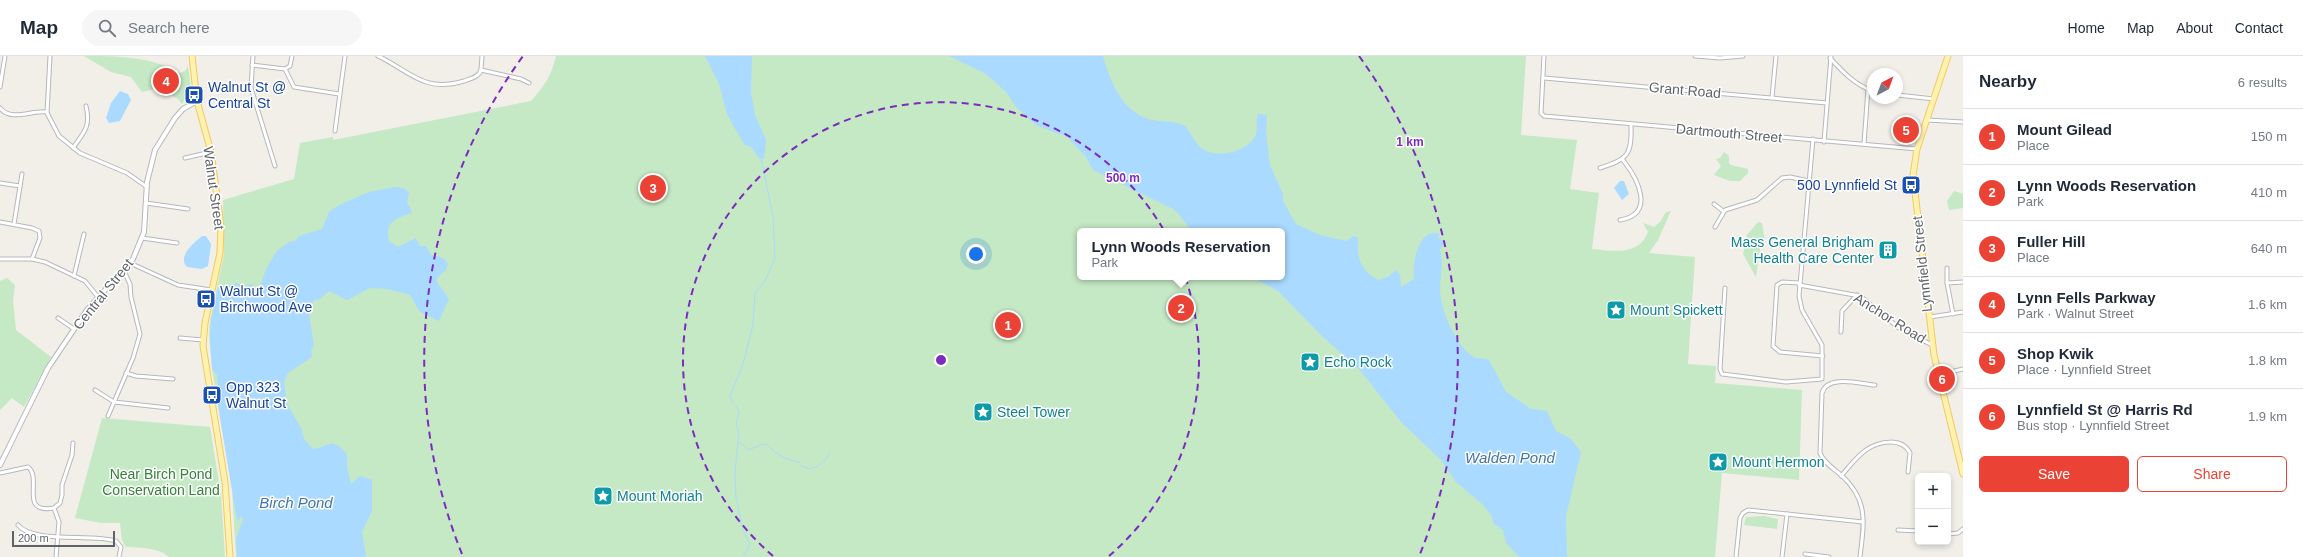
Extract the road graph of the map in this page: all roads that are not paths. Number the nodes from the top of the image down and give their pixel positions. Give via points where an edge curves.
1 (5, 56) edge
2 (50, 56) edge
3 (192, 56) edge
4 (253, 56) edge
5 (292, 56) edge
6 (345, 56) edge
7 (378, 56) edge
8 (482, 56) edge
9 (1544, 56) edge
10 (1695, 56) edge
11 (1743, 56) edge
12 (1776, 56) edge
13 (1948, 56) edge
14 (1707, 57) edge
15 (1830, 57) edge
16 (252, 65) junction
17 (285, 69) junction
18 (481, 70) junction
19 (1544, 78) junction
20 (529, 83) dead end
21 (0, 87) edge
22 (1867, 89) edge
23 (339, 94) junction
24 (1903, 96) edge
25 (1772, 97) junction
26 (1934, 99) junction
27 (197, 101) junction
28 (1827, 103) junction
29 (1867, 104) edge
30 (86, 106) dead end
31 (0, 108) edge
32 (47, 112) junction
33 (1927, 120) junction
34 (1963, 122) edge
35 (1631, 125) junction
36 (335, 131) dead end
37 (1812, 139) junction
38 (1824, 142) junction
39 (1864, 144) junction
40 (73, 148) junction
41 (1917, 149) junction
42 (211, 152) junction
43 (185, 158) dead end
44 (1623, 160) junction
45 (275, 166) dead end
46 (1600, 168) dead end
47 (22, 174) dead end
48 (1809, 181) junction
49 (0, 183) edge
50 (20, 186) junction
51 (147, 187) junction
52 (146, 203) junction
53 (1714, 204) dead end
54 (188, 209) dead end
55 (1723, 211) junction
56 (1620, 220) dead end
57 (0, 222) edge
58 (14, 224) junction
59 (1715, 227) dead end
60 (84, 234) dead end
61 (142, 238) junction
62 (177, 243) dead end
63 (0, 259) edge
64 (32, 259) junction
65 (130, 263) junction
66 (1947, 268) dead end
67 (124, 271) junction
68 (74, 276) junction
69 (1963, 282) edge
70 (1948, 283) junction
71 (1800, 284) junction
72 (1725, 288) dead end
73 (211, 290) junction
74 (1857, 295) junction
75 (98, 297) junction
76 (1963, 312) edge
77 (1953, 314) junction
78 (1928, 317) junction
79 (58, 318) dead end
80 (74, 329) junction
81 (1841, 332) dead end
82 (180, 338) dead end
83 (204, 340) junction
84 (1932, 345) junction
85 (1823, 356) junction
86 (1963, 369) edge
87 (126, 373) junction
88 (1938, 375) junction
89 (173, 379) dead end
90 (1875, 386) dead end
91 (96, 390) dead end
92 (114, 402) junction
93 (168, 408) dead end
94 (108, 416) dead end
95 (73, 444) dead end
96 (0, 465) edge
97 (1908, 472) dead end
98 (0, 473) edge
99 (1963, 474) edge
100 (1841, 476) junction
101 (54, 508) junction
102 (1787, 514) junction
103 (1863, 522) junction
104 (18, 525) dead end
105 (1963, 529) edge
106 (1898, 530) dead end
107 (1915, 532) edge
108 (1951, 534) edge
109 (58, 536) junction
110 (1805, 554) dead end
111 (56, 557) edge
112 (119, 557) edge
113 (230, 557) edge
114 (1736, 557) edge
115 (1782, 557) edge
116 (1829, 557) edge
117 (1860, 557) edge

1 - 21 street
2 - 32 street
3 - 27 main road, Walnut Street
4 - 16 street
5 - 17 street via 290,66
6 - 23 street
7 - 18 street via 430,85 448,86 478,75
8 - 18 street
9 - 19 street
10 - 14 street
11 - 14 street
12 - 25 street
13 - 26 main road, Lynnfield Street
15 - 22 street via 1842,72
15 - 28 street
16 - 17 street
16 - 45 street via 251,88
17 - 23 street via 294,87
18 - 20 street via 523,79
19 - 25 street, Grant Road
19 - 35 street, Dartmouth Street via 1541,114 1544,116
23 - 36 street
24 - 26 street
25 - 28 street, Grant Road
26 - 33 main road, Lynnfield Street
27 - 42 main road, Walnut Street
27 - 51 street, Central Street via 183,109 164,133 150,164
28 - 38 street
29 - 39 street
30 - 40 street via 88,126
31 - 32 street via 12,116
32 - 40 street via 59,136
33 - 34 street
33 - 41 main road, Lynnfield Street
35 - 37 street, Dartmouth Street
35 - 44 street via 1629,150
37 - 38 street, Dartmouth Street
37 - 48 street
38 - 39 street, Dartmouth Street
39 - 41 street, Dartmouth Street
40 - 51 street via 127,173
41 - 78 main road, Lynnfield Street via 1913,175
42 - 43 street
42 - 73 main road, Walnut Street via 222,226 220,252
44 - 46 street
44 - 56 street via 1639,191 1641,205 1633,218
47 - 50 street
48 - 55 street via 1782,178 1757,200
48 - 71 street
49 - 50 street
50 - 58 street
51 - 52 street, Central Street
52 - 54 street
52 - 61 street, Central Street
53 - 55 street
55 - 59 street
57 - 58 street
58 - 64 street via 39,231 40,238
60 - 68 street
61 - 62 street
61 - 65 street, Central Street
63 - 64 street
64 - 68 street via 45,262
65 - 67 street, Central Street
65 - 73 street via 178,285
66 - 70 street
67 - 75 street, Central Street
67 - 87 street via 130,284 140,334
68 - 75 street via 87,282
69 - 70 street
70 - 77 street
71 - 74 street, Anchor Road
71 - 85 street via 1802,310 1818,337
71 - 85 street, Anchor Road via 1782,282 1777,285 1773,346 1778,352
72 - 85 street via 1720,369 1722,374 1786,382 1822,379
73 - 83 main road, Walnut Street
74 - 81 street via 1842,311
74 - 84 street, Anchor Road via 1900,328
75 - 80 street, Central Street
76 - 77 street
77 - 78 street
78 - 84 main road, Lynnfield Street
79 - 80 street
80 - 96 street, Central Street via 42,378
82 - 83 street
83 - 113 main road, Walnut Street via 204,358 226,489
84 - 88 main road, Lynnfield Street
86 - 88 street
87 - 89 street
87 - 92 street
88 - 99 main road, Lynnfield Street
90 - 100 street via 1837,382 1828,384 1822,393 1820,451 1823,460
91 - 92 street
92 - 93 street
92 - 94 street
95 - 101 street via 60,503
97 - 100 street via 1910,453 1904,444 1896,442 1868,449
98 - 101 street via 28,468 33,475 33,498 36,504 41,508
100 - 103 street via 1859,497
101 - 109 street via 59,522
102 - 103 street
102 - 114 street via 1750,510 1743,513 1740,518
102 - 115 street
103 - 117 street
104 - 109 street via 22,530
105 - 108 street
106 - 107 street
109 - 111 street
109 - 112 street via 110,539 121,546
110 - 116 street

